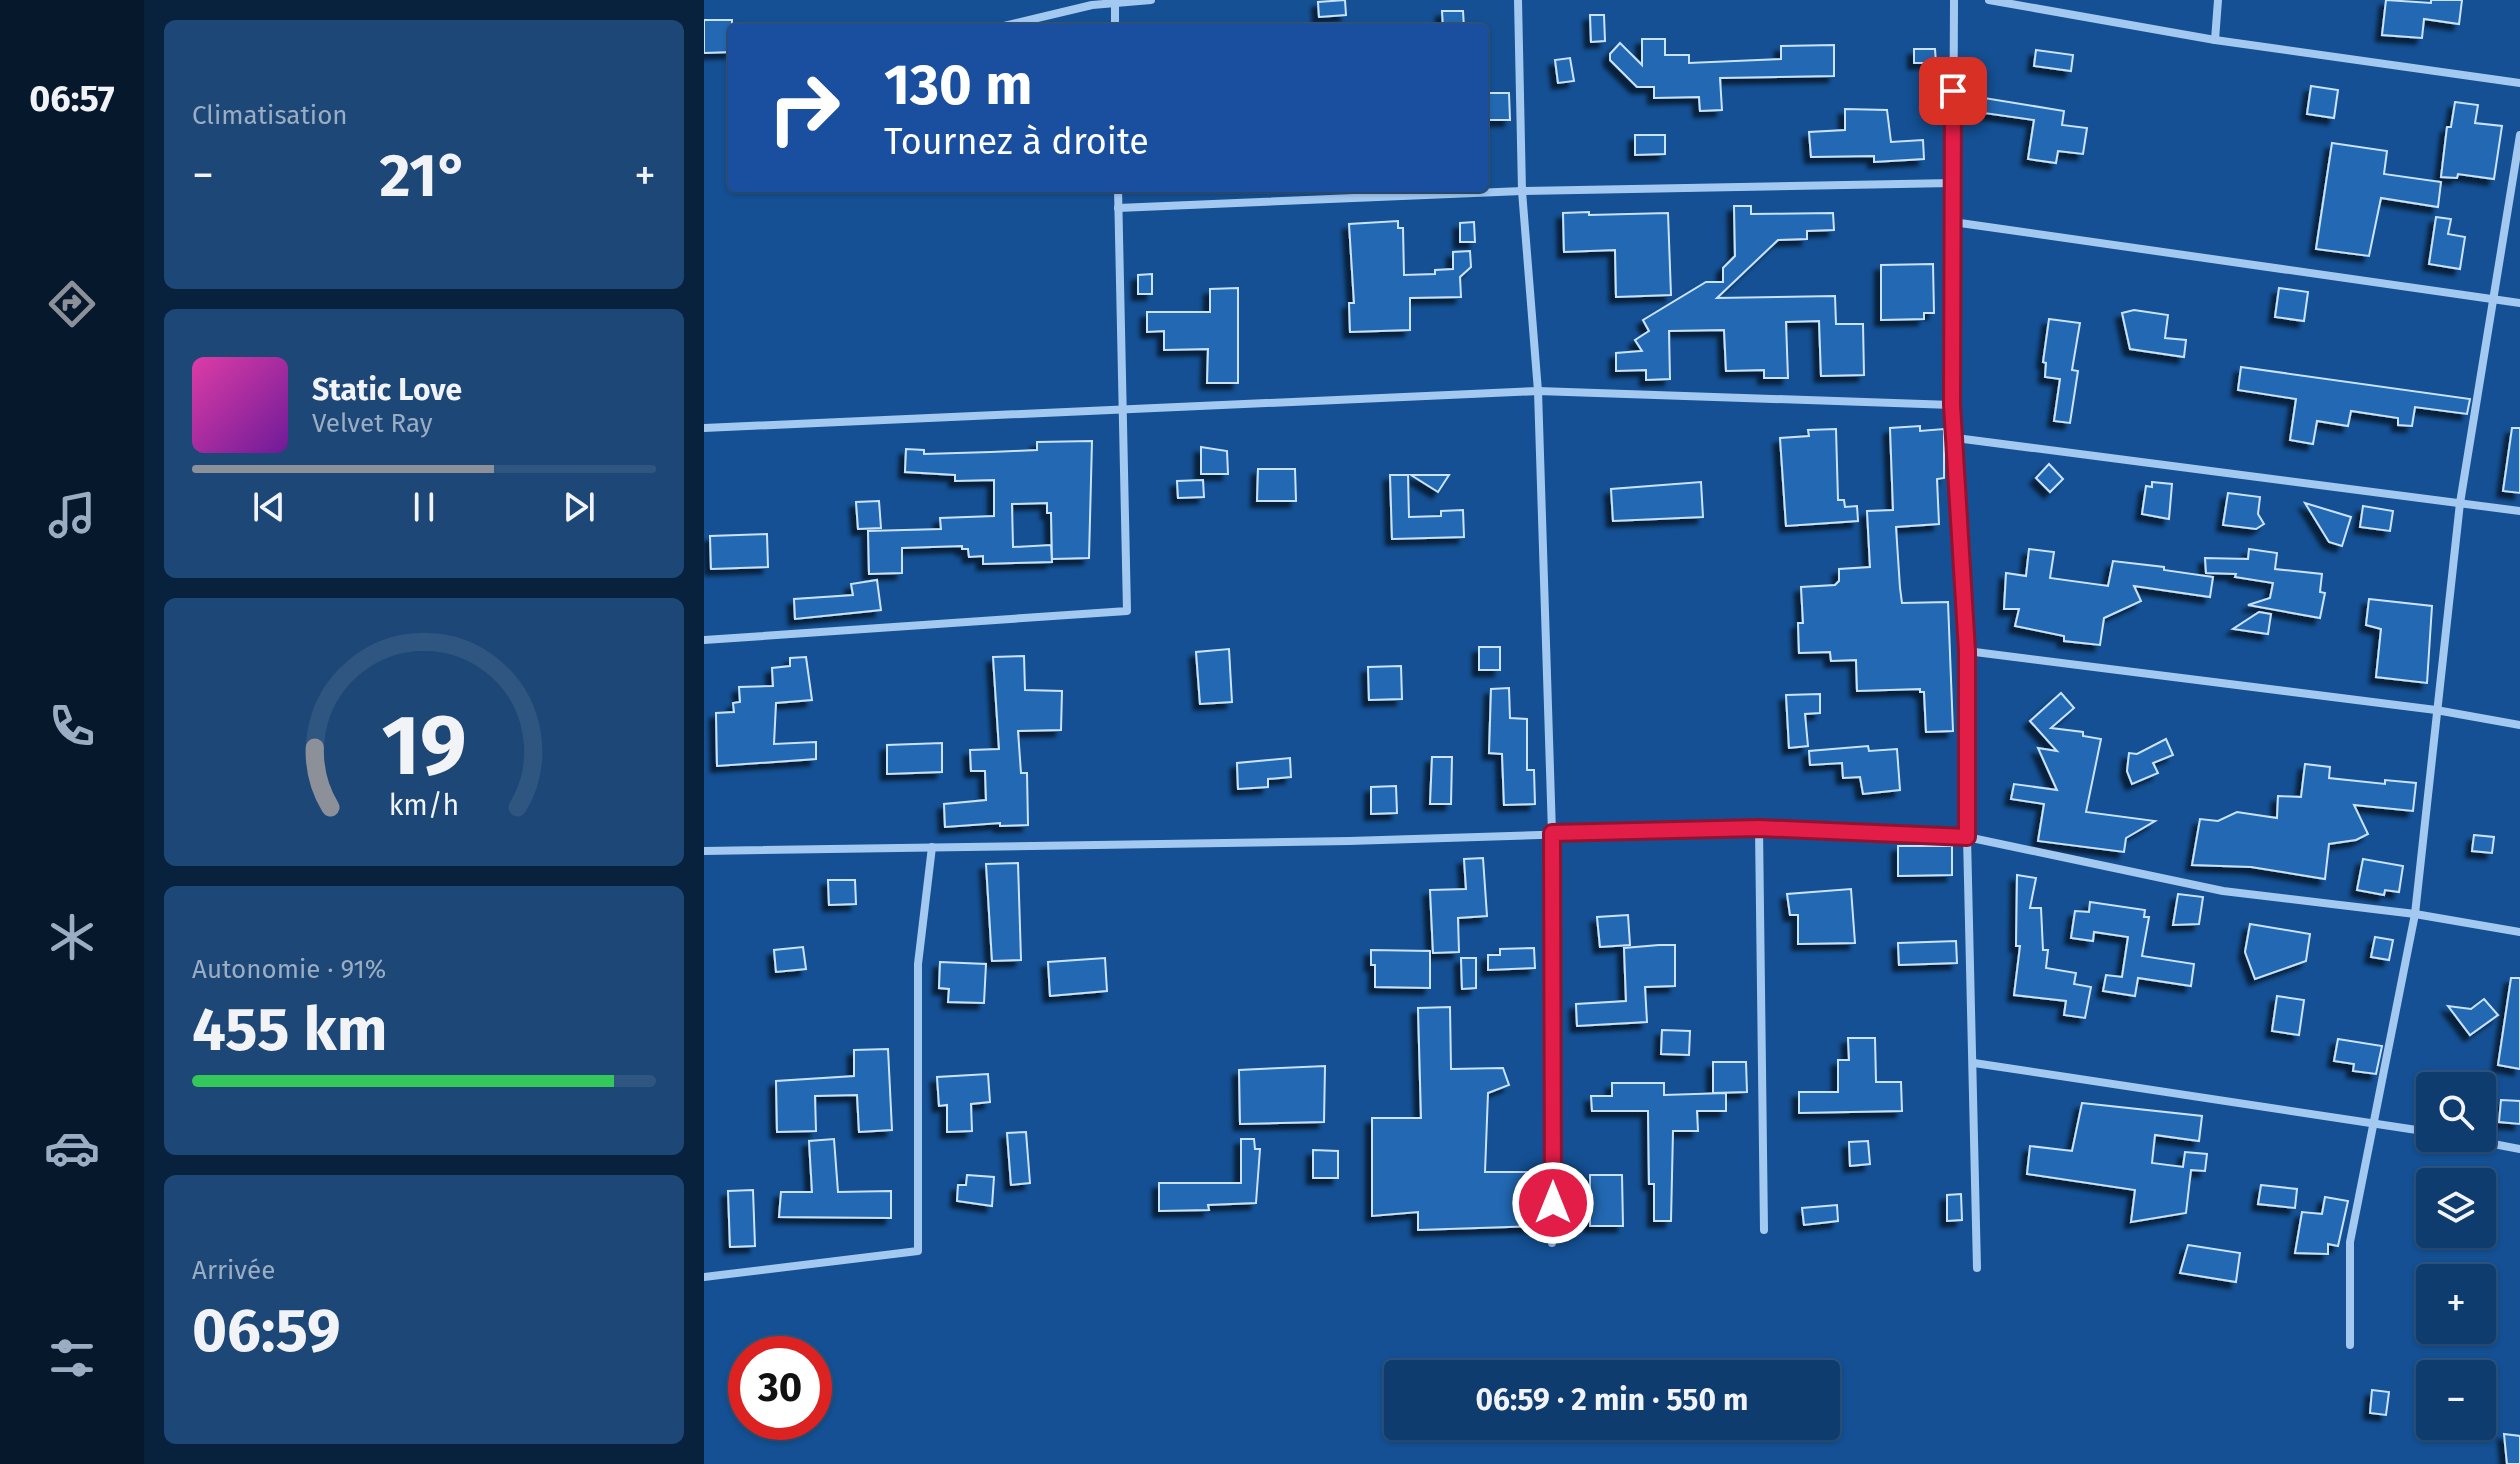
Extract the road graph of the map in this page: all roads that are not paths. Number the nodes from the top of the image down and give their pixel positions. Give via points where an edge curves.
1 (1151, 0) edge
2 (1518, 0) edge
3 (1954, 0) edge
4 (1989, 0) edge
5 (2218, 0) edge
6 (1115, 1) edge
7 (1013, 24) edge
8 (1115, 24) edge
9 (2215, 40) junction
10 (2520, 83) edge
11 (2520, 135) edge
12 (1953, 183) junction
13 (1522, 191) junction
14 (1118, 192) edge
15 (1118, 208) junction
16 (1953, 222) junction
17 (2492, 299) junction
18 (2520, 303) edge
19 (1538, 391) junction
20 (1952, 405) junction
21 (1122, 410) junction
22 (704, 428) edge
23 (1956, 438) junction
24 (2460, 503) junction
25 (2520, 511) edge
26 (704, 640) edge
27 (1967, 651) junction
28 (2436, 710) junction
29 (2520, 725) edge
30 (1759, 828) junction
31 (1552, 833) junction
32 (1967, 837) junction
33 (932, 847) junction
34 (704, 851) edge
35 (2415, 914) junction
36 (2520, 932) edge
37 (1974, 1063) junction
38 (2375, 1121) junction
39 (2416, 1129) edge
40 (2496, 1144) edge
41 (2520, 1149) edge
42 (1764, 1230) dead end
43 (1552, 1243) dead end
44 (1977, 1268) dead end
45 (704, 1277) edge
46 (2350, 1345) dead end

1 - 6 street
2 - 13 street
3 - 12 street
4 - 9 street
5 - 9 street
6 - 7 street
6 - 8 street
9 - 10 street
11 - 17 street
12 - 13 street
12 - 16 street
13 - 15 street
13 - 19 street
14 - 15 street
15 - 21 street
16 - 17 street
16 - 20 street
17 - 18 street
17 - 24 street
19 - 20 street
19 - 21 street
19 - 31 street
20 - 23 street
21 - 22 street
21 - 26 street via 1127,611
23 - 24 street
23 - 27 street
24 - 25 street
24 - 28 street
27 - 28 street
27 - 32 street
28 - 29 street
28 - 35 street
30 - 31 street
30 - 32 street
30 - 42 street
31 - 33 street
31 - 43 street
32 - 35 street via 2223,891
32 - 37 street
33 - 34 street
33 - 45 street via 918,964 918,1251
35 - 36 street
35 - 38 street
37 - 38 street
37 - 44 street
38 - 39 street
38 - 46 street via 2350,1242
40 - 41 street

